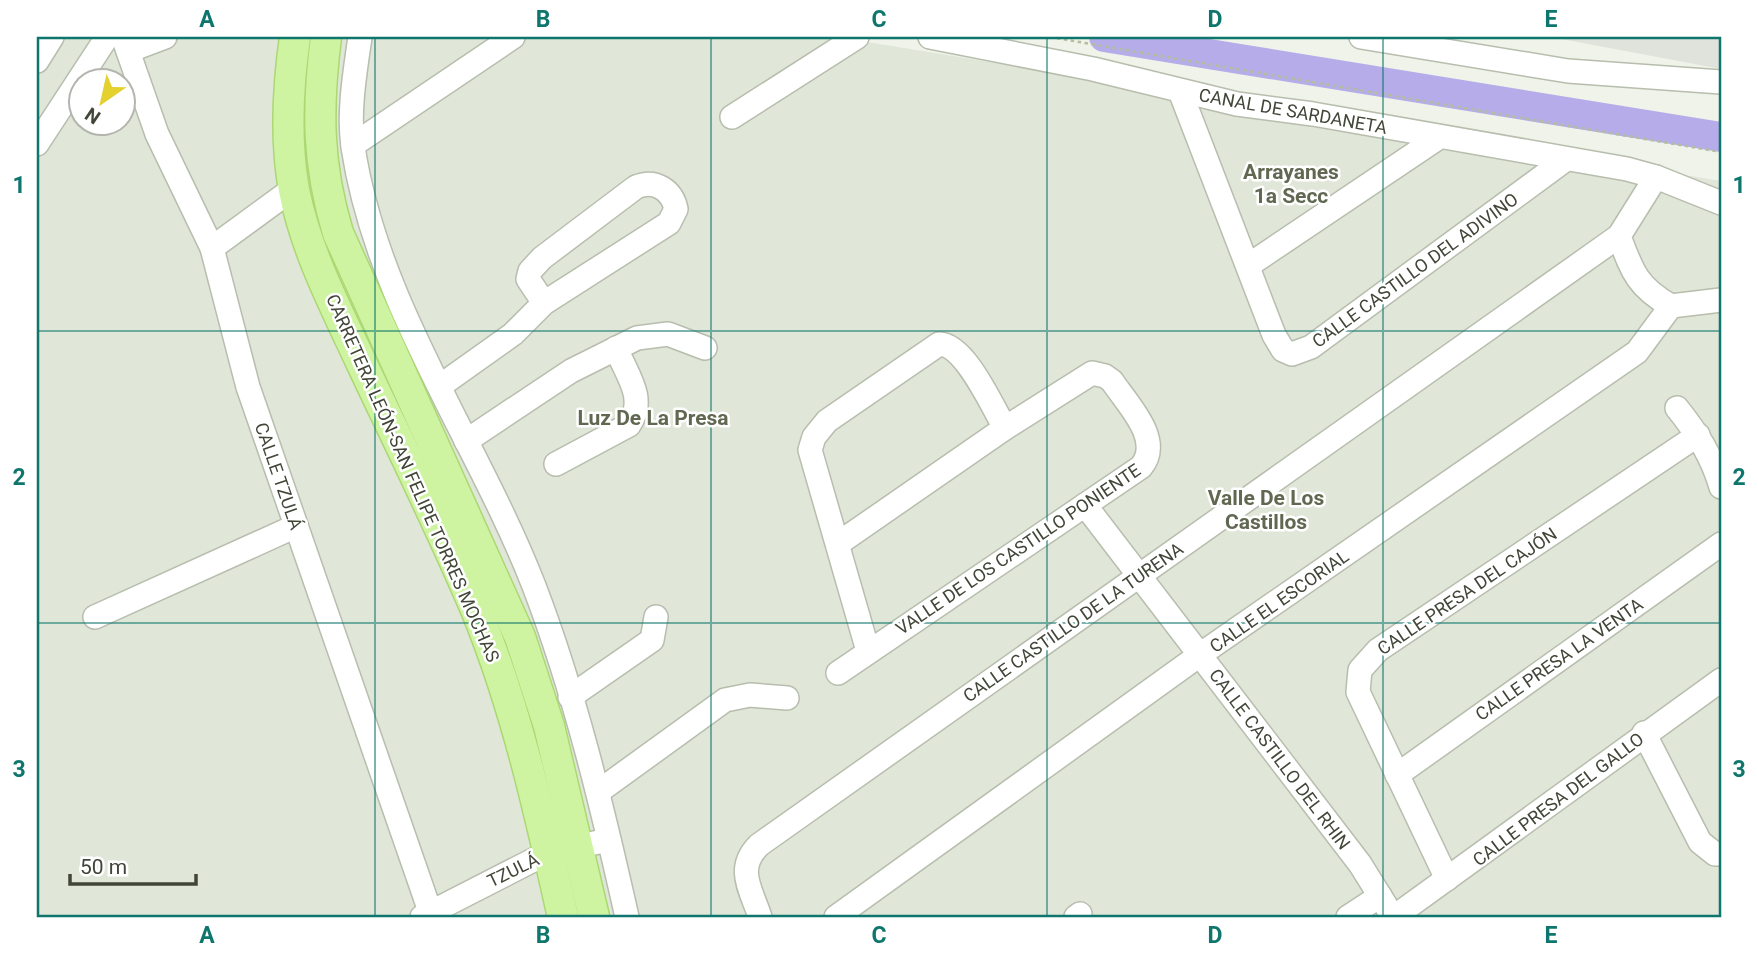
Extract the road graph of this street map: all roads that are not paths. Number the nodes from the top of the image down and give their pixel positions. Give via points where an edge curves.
1 (107, 37) edge
2 (165, 37) edge
3 (295, 37) edge
4 (326, 37) edge
5 (360, 37) edge
6 (513, 37) edge
7 (857, 37) edge
8 (930, 37) edge
9 (1361, 37) edge
10 (126, 44) edge
11 (1721, 82) edge
12 (1180, 91) junction
13 (732, 117) dead end
14 (1438, 138) junction
15 (37, 144) edge
16 (353, 145) junction
17 (1565, 160) junction
18 (1657, 177) junction
19 (294, 188) junction
20 (1721, 202) edge
21 (1619, 236) junction
22 (212, 248) junction
23 (1249, 265) junction
24 (1721, 300) edge
25 (544, 303) junction
26 (1671, 306) junction
27 (616, 348) junction
28 (705, 348) dead end
29 (440, 386) junction
30 (1677, 408) dead end
31 (1005, 428) junction
32 (1698, 435) junction
33 (466, 442) junction
34 (556, 464) dead end
35 (1721, 487) edge
36 (1085, 505) junction
37 (296, 526) junction
38 (839, 543) junction
39 (1721, 544) edge
40 (1140, 575) junction
41 (95, 617) dead end
42 (656, 617) dead end
43 (868, 651) junction
44 (1201, 654) junction
45 (496, 661) junction
46 (838, 673) dead end
47 (1721, 680) edge
48 (570, 696) junction
49 (787, 698) dead end
50 (1644, 733) junction
51 (1397, 775) junction
52 (598, 792) junction
53 (609, 839) junction
54 (579, 847) junction
55 (549, 852) junction
56 (1721, 855) edge
57 (1447, 879) junction
58 (1380, 897) junction
59 (428, 916) edge
60 (563, 917) edge
61 (594, 917) edge
62 (627, 917) edge
63 (760, 917) edge
64 (836, 917) edge
65 (1348, 917) edge
66 (1393, 917) edge

1 - 15 street
2 - 10 street
3 - 19 main road, CARRETERA LEÓN-SAN FELIPE TORRES MOCHAS via 289,100
4 - 54 main road via 319,91 324,189 338,233 520,637 550,726
5 - 16 street
6 - 16 street
7 - 13 street
8 - 12 street, CANAL DE SARDANETA
9 - 11 street via 1568,71
10 - 22 street, CALLE TZULÁ via 157,134
12 - 14 street, CANAL DE SARDANETA
12 - 23 street, CALLE CASTILLO DEL ADIVINO
14 - 17 street, CANAL DE SARDANETA
14 - 23 street
16 - 29 street via 367,213
17 - 18 street, CANAL DE SARDANETA
17 - 23 street, CALLE CASTILLO DEL ADIVINO via 1300,354 1283,350
18 - 20 street, CANAL DE SARDANETA
18 - 21 street
19 - 22 street
19 - 45 main road, CARRETERA LEÓN-SAN FELIPE TORRES MOCHAS via 310,250
21 - 26 street via 1632,272 1648,293
21 - 40 street, CALLE CASTILLO DE LA TURENA
22 - 37 street, CALLE TZULÁ via 248,387
24 - 26 street
25 - 25 street via 668,223 676,209 667,191 650,183 636,187 542,258 528,279
25 - 29 street via 513,334
26 - 44 street, CALLE EL ESCORIAL via 1637,352
27 - 28 street via 652,334 668,334
27 - 33 street via 571,371
27 - 34 street via 639,403 636,415 629,425
29 - 33 street
30 - 32 street
31 - 36 street, VALLE DE LOS CASTILLO PONIENTE via 1086,375 1099,374 1112,381 1144,430 1149,455 1141,467
31 - 38 street, VALLE DE LOS CASTILLO PONIENTE
31 - 38 street via 962,355 947,344 931,346 836,414 814,437 810,450
32 - 35 street
32 - 51 street, CALLE PRESA DEL CAJÓN via 1367,659 1360,670 1358,692
33 - 48 street via 534,586
36 - 40 street, CALLE CASTILLO DEL RHIN
36 - 43 street, VALLE DE LOS CASTILLO PONIENTE
37 - 41 street
37 - 59 street, CALLE TZULÁ
38 - 43 street
39 - 51 street, CALLE PRESA LA VENTA
40 - 44 street, CALLE CASTILLO DEL RHIN
40 - 63 street, CALLE CASTILLO DE LA TURENA via 759,845 750,854 745,871
42 - 48 street via 652,640
43 - 46 street, VALLE DE LOS CASTILLO PONIENTE
44 - 58 street, CALLE CASTILLO DEL RHIN
44 - 64 street, CALLE EL ESCORIAL
45 - 54 main road via 520,702 557,827
45 - 55 main road, CARRETERA LEÓN-SAN FELIPE TORRES MOCHAS
47 - 50 street, CALLE PRESA DEL GALLO
48 - 52 street
49 - 52 street via 750,695 725,700
50 - 56 street via 1700,842
50 - 57 street, CALLE PRESA DEL GALLO
51 - 57 street, CALLE PRESA DEL CAJÓN
52 - 53 street
53 - 54 street, TZULÁ
53 - 62 street
54 - 55 street, TZULÁ
54 - 61 main road
55 - 59 street, TZULÁ
55 - 60 main road, CARRETERA LEÓN-SAN FELIPE TORRES MOCHAS
57 - 66 street, CALLE PRESA DEL GALLO
58 - 65 street
58 - 66 street, CALLE CASTILLO DEL RHIN

